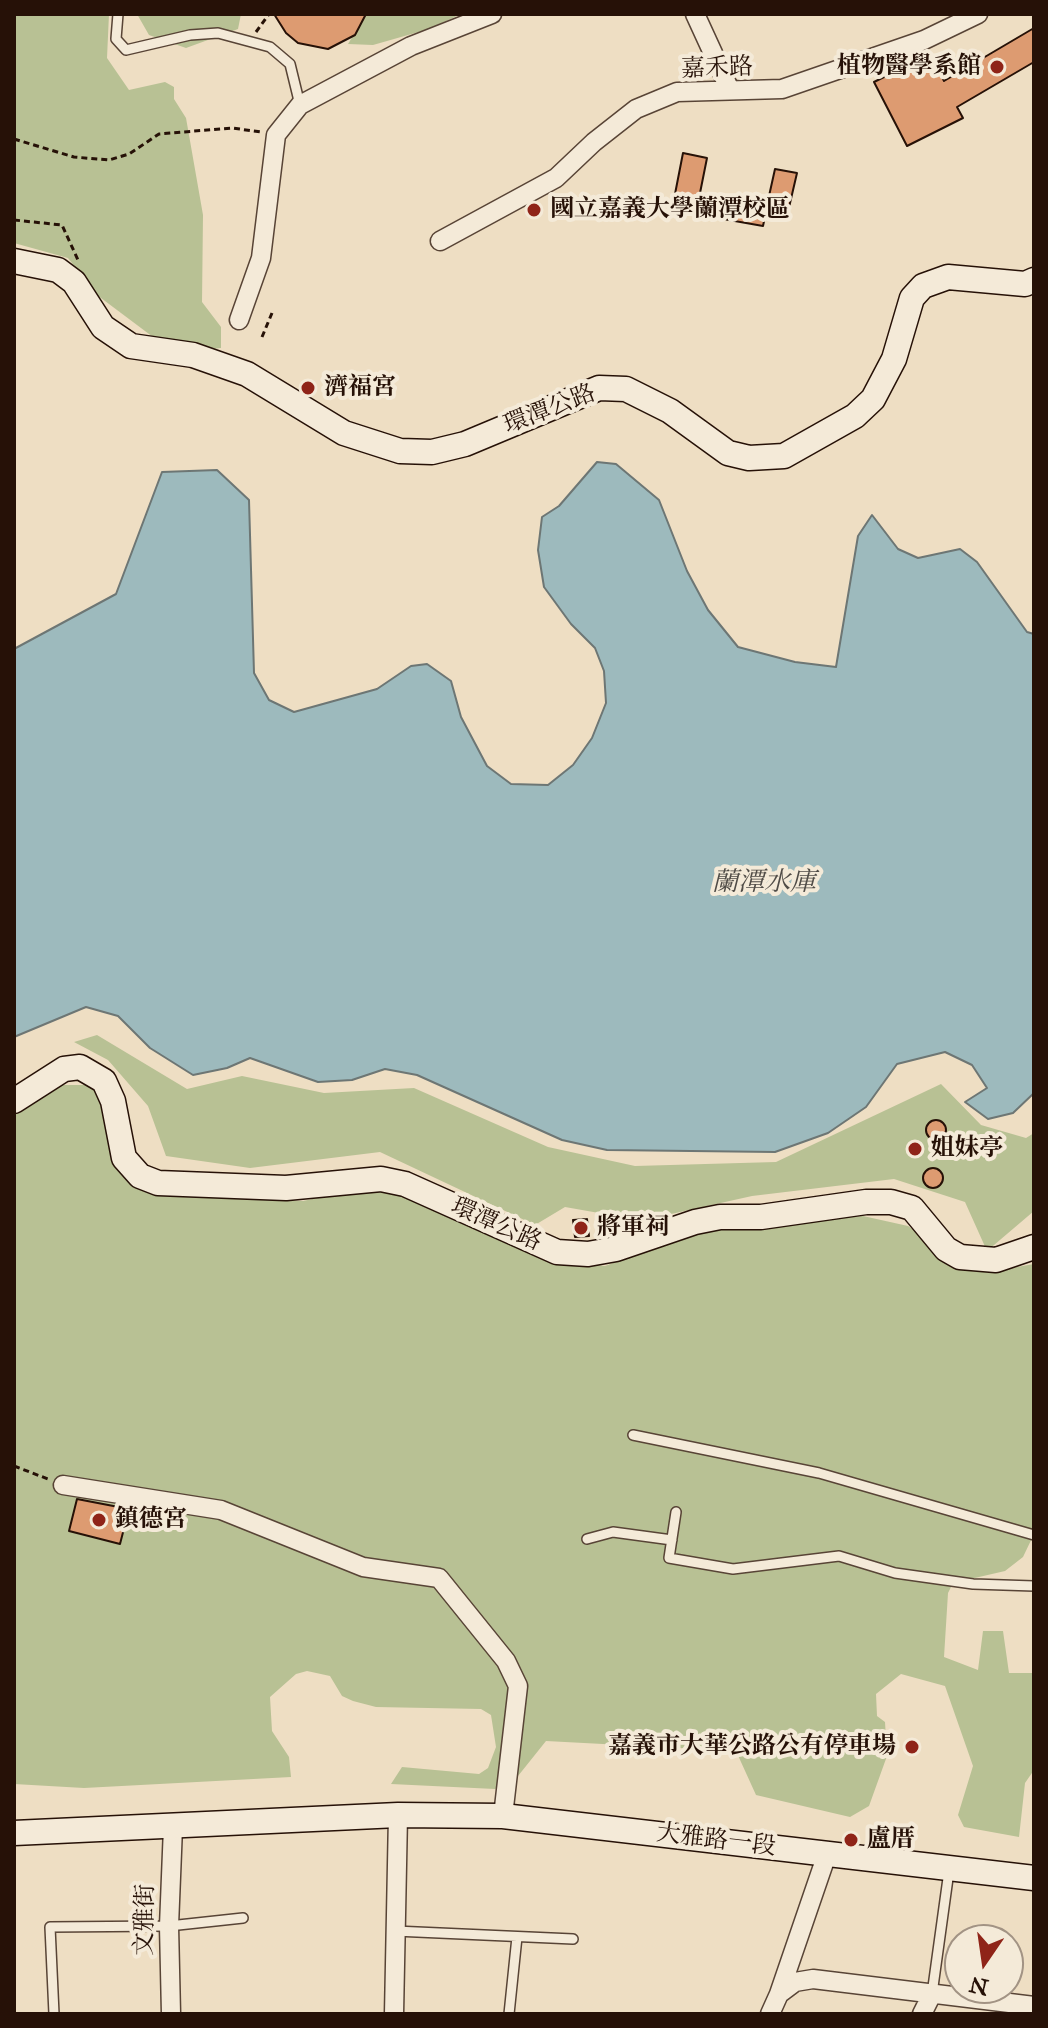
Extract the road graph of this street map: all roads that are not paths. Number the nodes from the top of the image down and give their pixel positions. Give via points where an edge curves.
1 (118, 14) edge
2 (492, 14) edge
3 (695, 14) edge
4 (978, 14) edge
5 (729, 88) junction
6 (300, 105) junction
7 (440, 241) dead end
8 (14, 261) edge
9 (1034, 280) edge
10 (239, 320) dead end
11 (14, 1101) edge
12 (1034, 1247) edge
13 (633, 1435) dead end
14 (63, 1485) road end
15 (676, 1512) dead end
16 (1034, 1535) edge
17 (587, 1539) dead end
18 (672, 1540) junction
19 (1034, 1586) edge
20 (398, 1815) junction
21 (503, 1816) junction
22 (173, 1827) junction
23 (14, 1833) edge
24 (827, 1854) junction
25 (950, 1868) junction
26 (1034, 1878) edge
27 (243, 1918) dead end
28 (169, 1926) junction
29 (395, 1931) junction
30 (517, 1937) junction
31 (573, 1939) dead end
32 (779, 1994) junction
33 (932, 1994) junction
34 (1034, 2006) edge
35 (54, 2014) edge
36 (171, 2014) edge
37 (394, 2014) edge
38 (509, 2014) edge
39 (770, 2014) edge
40 (922, 2014) edge

1 - 6 lane via 116,39 126,50 218,33 270,47 290,64
2 - 6 street via 411,46
3 - 5 street
4 - 5 street, 嘉禾路 via 924,40 782,89
5 - 7 street, 嘉禾路 via 677,92 636,109 556,178
6 - 10 street via 276,135 261,258
8 - 9 street, 環潭公路 via 58,270 74,282 103,327 131,346 193,355 247,374 344,433 400,451 432,452 465,444 599,388 626,389 670,411 728,453 758,458 794,451 855,416 873,399 894,359 912,298 923,286 948,277 1025,284
11 - 12 street, 環潭公路 via 64,1069 80,1067 104,1081 124,1158 140,1176 158,1183 286,1188 381,1179 405,1184 557,1252 616,1249 720,1217 761,1217 866,1202 912,1208 946,1249 960,1257 996,1260
13 - 16 lane via 819,1473
14 - 21 street via 221,1510 363,1567 439,1578 506,1661 518,1686
15 - 18 lane
17 - 18 lane via 613,1532
18 - 19 lane via 669,1558 733,1569 839,1556 895,1573
20 - 21 street, 大雅路一段
20 - 22 street, 大雅路一段
20 - 29 street
21 - 24 street, 大雅路一段
22 - 23 street, 大雅路一段
22 - 28 street, 文雅街
24 - 25 street, 大雅路一段
24 - 32 street
25 - 26 street, 大雅路一段
25 - 33 lane
27 - 28 lane
28 - 35 lane via 50,1927
28 - 36 street, 文雅街
29 - 30 lane
29 - 37 street
30 - 31 lane
30 - 38 lane
32 - 33 street via 795,1982 813,1979
32 - 39 street
33 - 34 street
33 - 40 street

